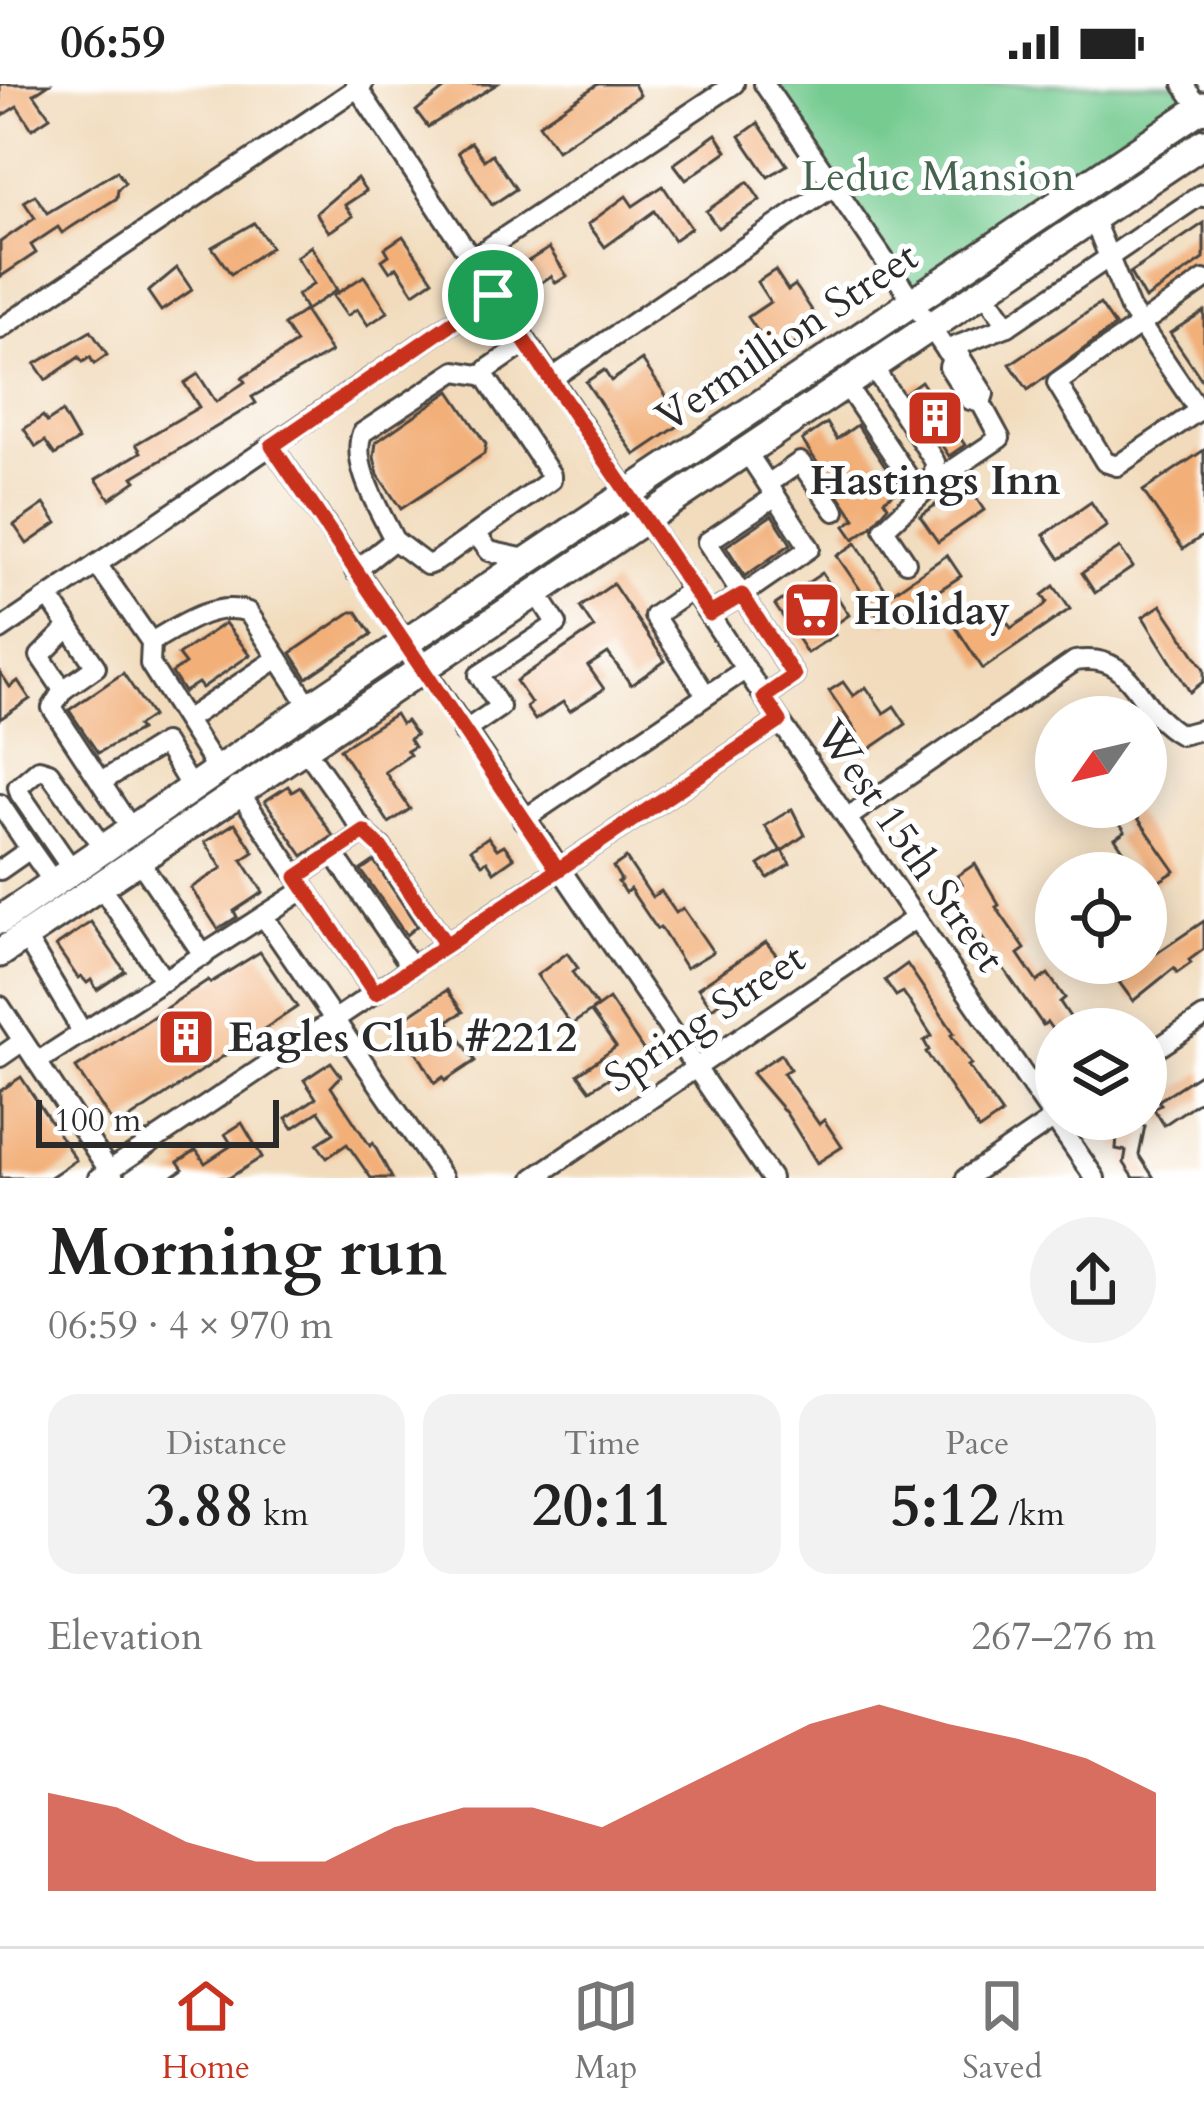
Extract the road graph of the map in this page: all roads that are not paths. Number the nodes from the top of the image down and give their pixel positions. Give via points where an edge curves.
1 (734, 84) edge
2 (764, 84) edge
3 (1184, 84) edge
4 (359, 85) edge
5 (1203, 110) edge
6 (1204, 143) edge
7 (834, 185) junction
8 (1204, 196) edge
9 (1093, 218) junction
10 (1111, 258) junction
11 (470, 260) junction
12 (1204, 280) edge
13 (984, 292) junction
14 (493, 295) junction
15 (913, 302) junction
16 (1140, 324) junction
17 (1008, 326) junction
18 (0, 329) edge
19 (526, 343) junction
20 (943, 345) junction
21 (873, 367) junction
22 (485, 376) junction
23 (551, 379) junction
24 (846, 385) junction
25 (892, 395) junction
26 (1201, 409) edge
27 (865, 412) junction
28 (272, 446) junction
29 (746, 451) junction
30 (933, 483) junction
31 (772, 490) junction
32 (638, 505) junction
33 (835, 511) dead end
34 (476, 534) junction
35 (394, 540) junction
36 (530, 560) junction
37 (907, 562) dead end
38 (98, 564) junction
39 (355, 571) junction
40 (693, 589) junction
41 (535, 590) junction
42 (742, 595) junction
43 (49, 597) junction
44 (710, 614) junction
45 (69, 627) junction
46 (0, 630) edge
47 (151, 642) junction
48 (412, 656) junction
49 (278, 658) junction
50 (746, 669) junction
51 (63, 690) junction
52 (706, 695) junction
53 (764, 697) junction
54 (310, 707) junction
55 (186, 720) junction
56 (780, 721) junction
57 (1204, 729) edge
58 (464, 732) junction
59 (304, 746) junction
60 (227, 776) junction
61 (101, 782) junction
62 (191, 789) junction
63 (0, 805) edge
64 (847, 818) junction
65 (524, 820) junction
66 (132, 830) junction
67 (364, 832) junction
68 (30, 849) junction
69 (104, 849) junction
70 (333, 853) junction
71 (138, 859) junction
72 (0, 870) edge
73 (558, 870) junction
74 (64, 877) junction
75 (301, 883) junction
76 (100, 885) junction
77 (264, 917) junction
78 (916, 918) junction
79 (0, 920) edge
80 (25, 936) junction
81 (446, 945) junction
82 (0, 953) edge
83 (204, 956) junction
84 (412, 968) junction
85 (164, 981) junction
86 (375, 993) junction
87 (0, 1006) edge
88 (1204, 1017) edge
89 (336, 1019) junction
90 (83, 1033) junction
91 (23, 1041) junction
92 (1167, 1042) edge
93 (0, 1057) edge
94 (38, 1062) junction
95 (695, 1066) junction
96 (1035, 1089) edge
97 (1035, 1131) edge
98 (1070, 1140) edge
99 (107, 1176) edge
100 (443, 1178) edge
101 (535, 1178) edge
102 (770, 1178) edge
103 (966, 1178) edge
104 (1095, 1178) edge

1 - 11 street
2 - 7 street
3 - 5 street
4 - 11 street, West 15th Street
4 - 18 street
5 - 15 highway, Vermillion Street
6 - 9 highway, Vermillion Street
7 - 15 street
7 - 23 street
8 - 10 street
9 - 10 street
9 - 13 highway, Vermillion Street
10 - 16 street
10 - 17 street
11 - 14 street, West 15th Street
12 - 16 street
13 - 17 street
13 - 20 highway, Vermillion Street
14 - 19 street, West 15th Street
14 - 28 street
15 - 20 street
15 - 32 highway, Vermillion Street
16 - 26 street
16 - 26 street via 1057,383 1105,462 1117,466
17 - 20 street
19 - 22 street
19 - 23 street, West 15th Street
20 - 21 highway, Vermillion Street
20 - 30 street via 984,394 1000,438
21 - 24 highway, Vermillion Street
21 - 25 street
22 - 34 street via 551,480
22 - 35 street via 456,370 362,434 357,445
23 - 32 street, West 15th Street
24 - 27 street
24 - 29 highway, Vermillion Street
25 - 27 street
25 - 30 street via 935,462
27 - 30 street via 911,481
28 - 38 street
28 - 39 street
29 - 31 street
29 - 32 highway, Vermillion Street
30 - 37 street via 884,529
31 - 33 street via 800,462
31 - 42 street via 707,542
31 - 42 street via 810,548
32 - 36 highway, Vermillion Street
32 - 40 street, West 15th Street
32 - 41 highway, Vermillion Street
34 - 35 street via 427,565
34 - 36 street via 489,551
35 - 39 street
36 - 48 highway, Vermillion Street
38 - 43 street
38 - 47 street
39 - 48 street
40 - 44 street, West 15th Street
40 - 52 street via 654,616
41 - 48 highway, Vermillion Street
41 - 58 street via 557,624 479,675 500,707
42 - 44 street
42 - 53 street via 794,676
43 - 45 street
43 - 46 street
44 - 50 street, West 15th Street
45 - 51 street via 40,656
45 - 51 street via 96,667
47 - 49 street via 200,616 241,609
47 - 55 street via 150,664
48 - 54 highway, Vermillion Street
48 - 58 street
48 - 59 highway, Vermillion Street
49 - 54 street
49 - 55 street
50 - 52 street
50 - 53 street, West 15th Street
51 - 61 street via 52,708
52 - 65 street
53 - 56 street, West 15th Street
54 - 60 highway, Vermillion Street
55 - 60 street
56 - 64 street, West 15th Street
56 - 73 street
57 - 64 street via 1181,735 1159,723 1121,669 1101,657 1076,661
58 - 65 street
59 - 60 highway, Vermillion Street
59 - 67 street
60 - 62 highway, Vermillion Street
60 - 71 highway, Vermillion Street
60 - 75 street
61 - 62 street via 164,743
61 - 66 street
62 - 66 highway, Vermillion Street
63 - 68 street
64 - 78 street, West 15th Street
65 - 73 street
66 - 69 highway, Vermillion Street
67 - 70 street
67 - 81 street
68 - 72 street
68 - 74 street
69 - 74 highway, Vermillion Street
69 - 74 street via 49,772 20,782
70 - 75 street
70 - 84 street
71 - 76 highway, Vermillion Street
71 - 83 street
73 - 81 street
73 - 95 street
74 - 79 highway, Vermillion Street
75 - 77 street
75 - 86 street
76 - 80 highway, Vermillion Street
76 - 85 street
77 - 83 street
77 - 89 street
78 - 95 street, Spring Street
78 - 96 street, West 15th Street
80 - 82 highway, Vermillion Street
80 - 90 street
81 - 84 street
83 - 85 street
84 - 86 street
85 - 90 street
86 - 89 street
87 - 91 street
88 - 92 street
89 - 99 street
89 - 100 street
90 - 94 street
91 - 93 street
91 - 94 street
94 - 99 street
95 - 101 street, Spring Street
95 - 102 street
97 - 103 street
98 - 104 street, West 15th Street

